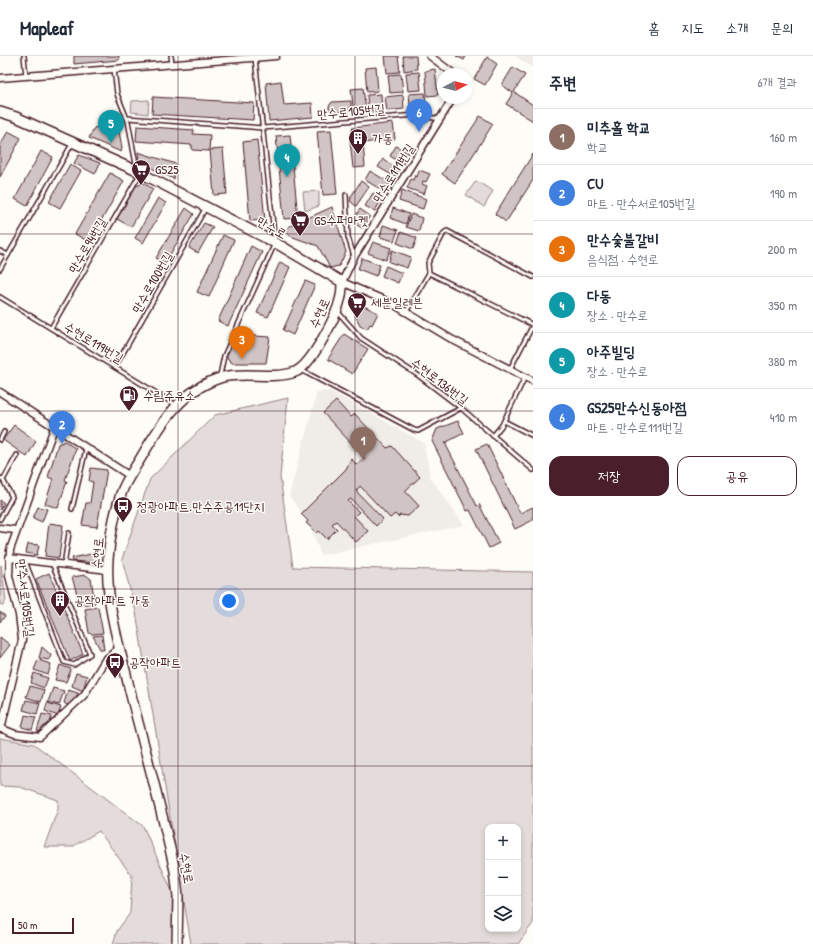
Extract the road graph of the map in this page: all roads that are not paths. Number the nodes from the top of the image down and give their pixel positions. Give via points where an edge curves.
1 (24, 56) edge
2 (171, 56) edge
3 (276, 56) edge
4 (430, 56) edge
5 (255, 58) junction
6 (172, 64) junction
7 (446, 68) edge
8 (114, 69) junction
9 (26, 76) junction
10 (0, 78) edge
11 (449, 104) edge
12 (1, 114) edge
13 (127, 118) junction
14 (440, 118) junction
15 (263, 128) junction
16 (73, 143) junction
17 (139, 171) junction
18 (346, 195) dead end
19 (206, 207) junction
20 (275, 243) junction
21 (0, 251) edge
22 (8, 255) junction
23 (354, 257) junction
24 (0, 269) edge
25 (429, 273) junction
26 (533, 277) edge
27 (342, 282) junction
28 (0, 297) edge
29 (336, 310) junction
30 (406, 312) junction
31 (533, 327) edge
32 (51, 328) junction
33 (115, 367) junction
34 (300, 369) junction
35 (510, 369) junction
36 (525, 377) junction
37 (220, 378) junction
38 (533, 381) edge
39 (0, 392) edge
40 (176, 406) junction
41 (461, 408) junction
42 (504, 421) junction
43 (54, 428) junction
44 (4, 432) dead end
45 (493, 436) junction
46 (533, 436) edge
47 (0, 440) edge
48 (86, 449) junction
49 (17, 455) dead end
50 (533, 470) edge
51 (130, 476) junction
52 (2, 479) edge
53 (72, 509) dead end
54 (0, 519) edge
55 (0, 528) edge
56 (16, 530) junction
57 (69, 534) dead end
58 (9, 558) junction
59 (25, 560) junction
60 (52, 563) junction
61 (64, 565) junction
62 (108, 570) junction
63 (119, 648) junction
64 (0, 728) edge
65 (177, 944) edge

1 - 9 lane
2 - 6 lane
3 - 5 street
4 - 7 street
5 - 6 street
5 - 15 lane
6 - 8 street
8 - 9 street
8 - 13 lane via 117,94
9 - 10 street
11 - 14 street, 만수로111번길
12 - 16 street, 만수로 via 16,116
13 - 15 lane, 만수로105번길
13 - 17 lane
14 - 15 lane, 만수로105번길 via 416,115
14 - 23 street, 만수로111번길
15 - 20 lane
16 - 17 street, 만수로
16 - 22 lane
17 - 19 street, 만수로
17 - 32 lane, 만수로94번길
18 - 23 lane via 348,237
19 - 20 street, 만수로
19 - 33 lane, 만수로100번길
20 - 27 street, 만수로
20 - 37 lane via 224,356
21 - 22 lane
22 - 24 lane
23 - 27 street, 만수로111번길
25 - 26 lane via 428,263 447,231
25 - 30 lane
25 - 31 lane
27 - 29 street, 수현로 via 340,301
27 - 30 street, 만수로
28 - 32 lane, 수현로119번길
29 - 34 street, 수현로 via 314,354
29 - 41 lane, 수현로136번길 via 361,338 419,376
30 - 35 street, 만수로
31 - 35 lane
32 - 33 lane, 수현로119번길
33 - 40 lane, 수현로119번길
34 - 37 street, 수현로 via 286,374 246,374
34 - 41 lane via 418,431
35 - 36 street, 만수로
36 - 38 street, 만수로
36 - 42 lane
37 - 40 street, 수현로 via 194,390
39 - 43 street
40 - 51 street, 수현로 via 160,425
41 - 45 lane, 수현로136번길
42 - 45 lane
42 - 46 lane
43 - 48 street
43 - 56 street, 만수서로105번길
44 - 47 lane
45 - 50 lane, 수현로136번길
48 - 51 street
48 - 53 lane
49 - 52 lane
51 - 62 street, 수현로 via 121,493 116,514
52 - 54 lane via 12,497
55 - 56 street
56 - 58 street, 만수서로105번길
57 - 61 lane
58 - 59 street
58 - 64 street, 만수서로105번길 via 9,576 19,615 22,640
59 - 60 street
59 - 60 lane via 64,662 74,665 90,654
60 - 61 street
61 - 62 street
62 - 63 street, 수현로 via 111,608
63 - 64 street via 105,660 84,695 40,737 15,734
63 - 65 street, 수현로 via 174,871 178,896

